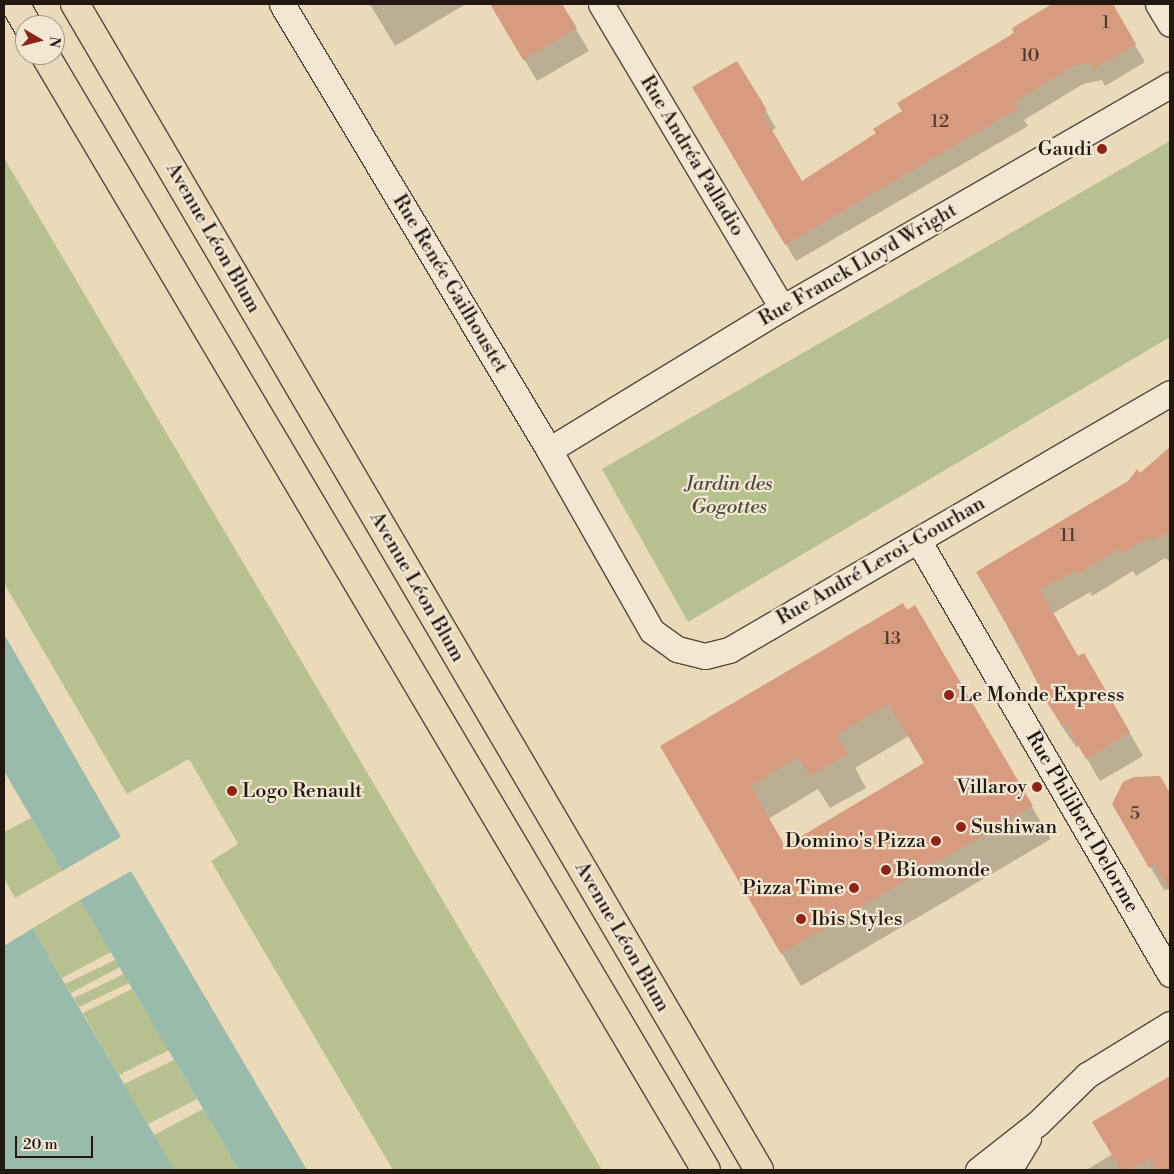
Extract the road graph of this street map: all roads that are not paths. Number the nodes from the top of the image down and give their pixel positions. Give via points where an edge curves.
1 (15, 4) edge
2 (282, 4) edge
3 (601, 4) edge
4 (1158, 4) edge
5 (84, 9) edge
6 (21, 15) edge
7 (1170, 24) edge
8 (51, 65) edge
9 (1170, 85) edge
10 (782, 308) junction
11 (1170, 392) edge
12 (549, 450) junction
13 (918, 540) junction
14 (616, 566) joint
15 (1170, 974) edge
16 (1170, 1024) edge
17 (1038, 1123) junction
18 (706, 1170) edge
19 (759, 1170) edge
20 (978, 1170) edge
21 (1008, 1170) edge

1 - 6 main road
2 - 12 street, Rue Renée Gailhoustet
3 - 10 street, Rue Andréa Palladio
4 - 7 street
5 - 19 main road, Avenue Léon Blum
8 - 18 main road
9 - 10 street, Rue Franck Lloyd Wright
10 - 12 street, Rue Franck Lloyd Wright
11 - 13 street, Rue André Leroi-Gourhan
12 - 14 street, Rue Renée Gailhoustet
13 - 14 street, Rue André Leroi-Gourhan via 720,655 692,654 662,640 652,630
13 - 15 street, Rue Philibert Delorme
16 - 17 street via 1087,1075
17 - 20 street
17 - 21 street

